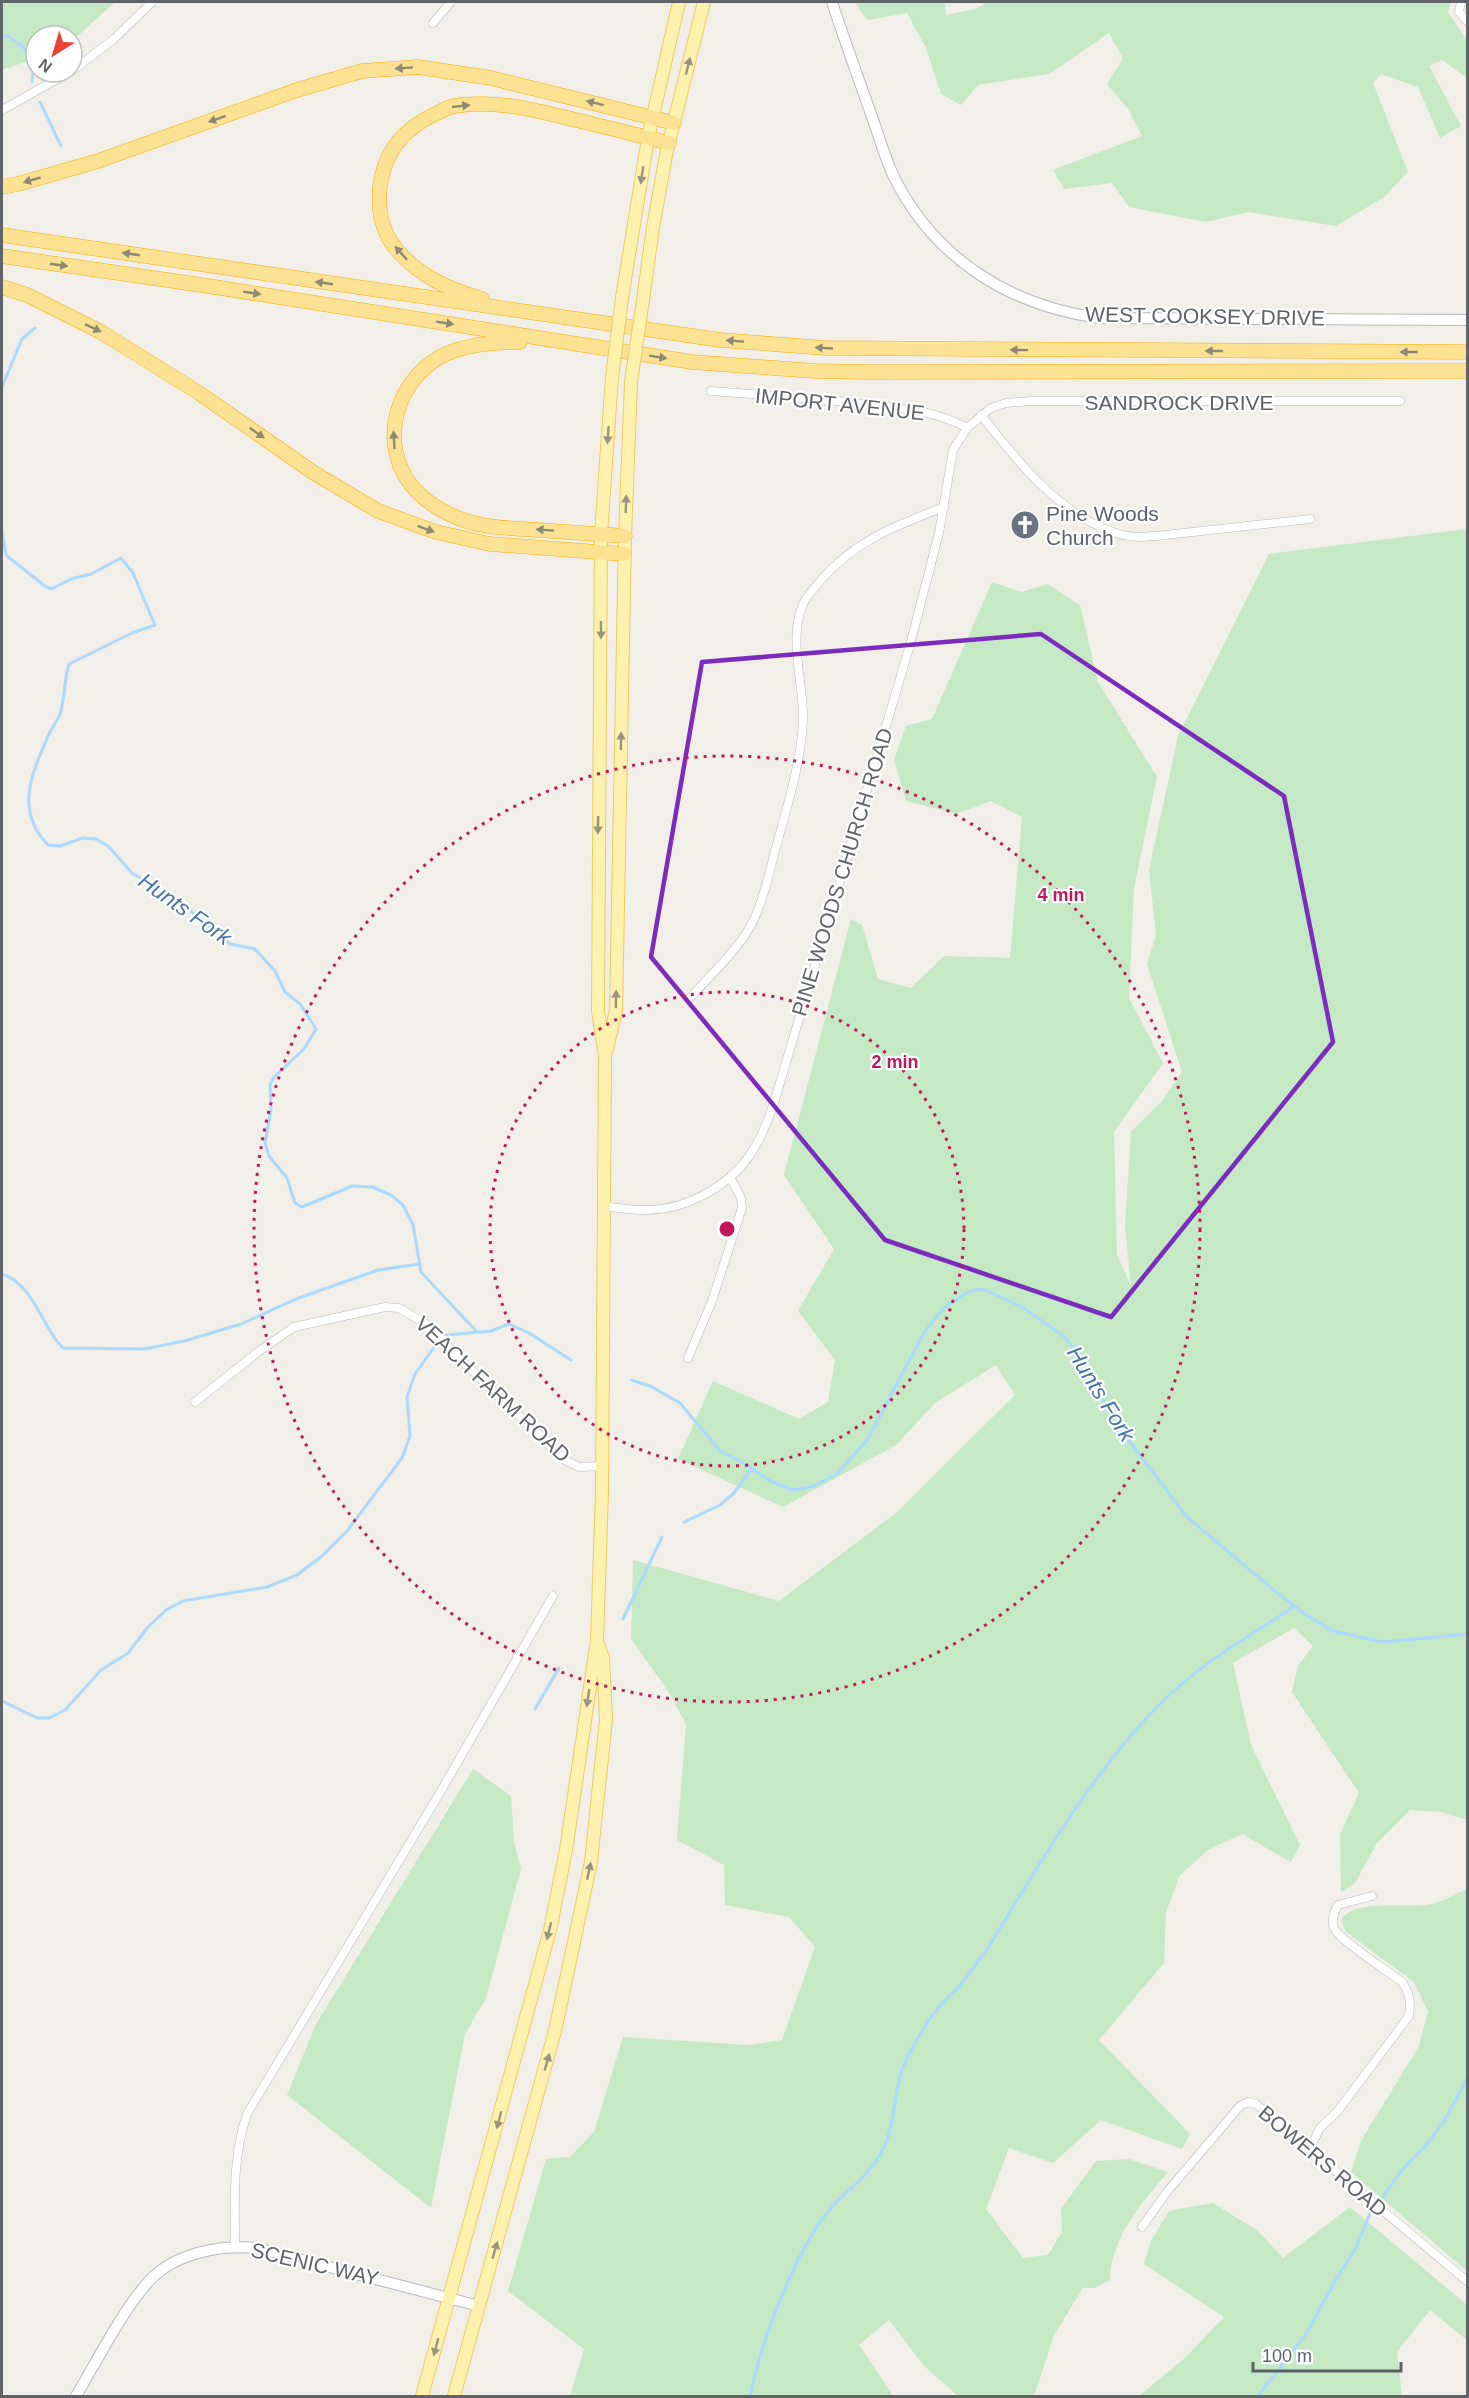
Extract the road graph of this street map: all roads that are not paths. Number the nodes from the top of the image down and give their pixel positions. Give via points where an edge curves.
1 (152, 2) edge
2 (451, 2) edge
3 (679, 2) edge
4 (704, 2) edge
5 (832, 2) edge
6 (1461, 2) edge
7 (1467, 22) edge
8 (433, 23) dead end
9 (84, 61) edge
10 (48, 84) edge
11 (2, 110) edge
12 (652, 117) junction
13 (674, 123) junction
14 (648, 138) junction
15 (669, 143) junction
16 (2, 187) edge
17 (2, 235) edge
18 (2, 256) edge
19 (2, 287) edge
20 (527, 313) junction
21 (1467, 320) edge
22 (560, 342) junction
23 (1467, 352) edge
24 (1467, 371) edge
25 (711, 391) dead end
26 (1400, 401) dead end
27 (981, 415) junction
28 (967, 428) junction
29 (944, 507) junction
30 (1310, 519) dead end
31 (601, 534) junction
32 (624, 536) junction
33 (601, 553) junction
34 (624, 554) junction
35 (690, 998) dead end
36 (605, 1056) junction
37 (730, 1177) junction
38 (603, 1206) junction
39 (688, 1358) dead end
40 (195, 1402) dead end
41 (602, 1466) junction
42 (553, 1596) dead end
43 (597, 1640) junction
44 (1372, 1896) dead end
45 (1310, 2148) junction
46 (1142, 2228) dead end
47 (235, 2247) junction
48 (1467, 2282) edge
49 (449, 2297) junction
50 (479, 2306) junction
51 (76, 2397) edge
52 (422, 2397) edge
53 (454, 2397) edge

1 - 9 street
2 - 8 street
3 - 12 main road
13 -> 4 main road
5 - 21 street, WEST COOKSEY DRIVE via 895,178 916,213 959,259 1008,292 1035,303 1099,318
6 - 7 street via 1459,12
10 - 11 street
12 - 13 highway
12 - 14 main road
12 -> 16 highway via 491,78 418,67 362,71 98,161
13 - 15 main road
14 - 15 highway
20 -> 14 highway via 452,290 419,272 395,248 383,226 378,198 384,169 397,143 420,121 453,106 488,105 525,107
14 -> 31 main road, bridge via 612,377
32 -> 15 main road, bridge via 631,382
20 -> 17 highway
18 -> 22 highway
19 -> 33 highway via 101,332 378,511 436,532 490,544
23 -> 20 highway via 825,348 720,340
22 -> 24 highway via 692,362 815,371
31 -> 22 highway via 490,527 450,514 423,498 407,479 393,448 394,421 403,395 419,372 441,357 500,342
25 - 28 street, IMPORT AVENUE via 904,409 937,414
26 - 27 street, SANDROCK DRIVE via 1032,401 997,405
27 - 28 street, SANDROCK DRIVE
27 - 30 street via 1040,483 1089,521 1119,534 1156,536
28 - 29 street, PINE WOODS CHURCH ROAD via 953,450
29 - 35 street via 860,544 826,574 804,602 798,628 801,740 766,885 744,936
29 - 37 street, PINE WOODS CHURCH ROAD via 909,648 774,1103 756,1146
31 - 32 highway
31 - 33 main road
32 - 34 main road
33 - 34 highway
33 -> 36 main road via 598,1011
36 -> 34 main road via 616,1010
36 - 38 main road
37 - 38 street, PINE WOODS CHURCH ROAD via 698,1198 674,1207 645,1210
37 - 39 street via 742,1208
38 - 41 main road
40 - 41 street, VEACH FARM ROAD via 294,1327 385,1307 399,1308 431,1327 565,1460 579,1467
41 - 43 main road
42 - 47 street via 248,2114 235,2167
43 -> 49 main road via 550,1930
50 -> 43 main road via 555,2031 591,1862 606,1719 603,1658
44 - 45 street via 1338,1905 1332,1922 1338,1935 1402,1982 1409,1991 1409,2016 1337,2112 1320,2128
45 - 46 street, BOWERS ROAD via 1256,2104 1248,2102 1211,2138
45 - 48 street, BOWERS ROAD
47 - 49 street, SCENIC WAY via 257,2248
47 - 51 street, SCENIC WAY via 190,2255 151,2279
49 - 50 street, SCENIC WAY
49 -> 52 main road
50 - 53 main road

